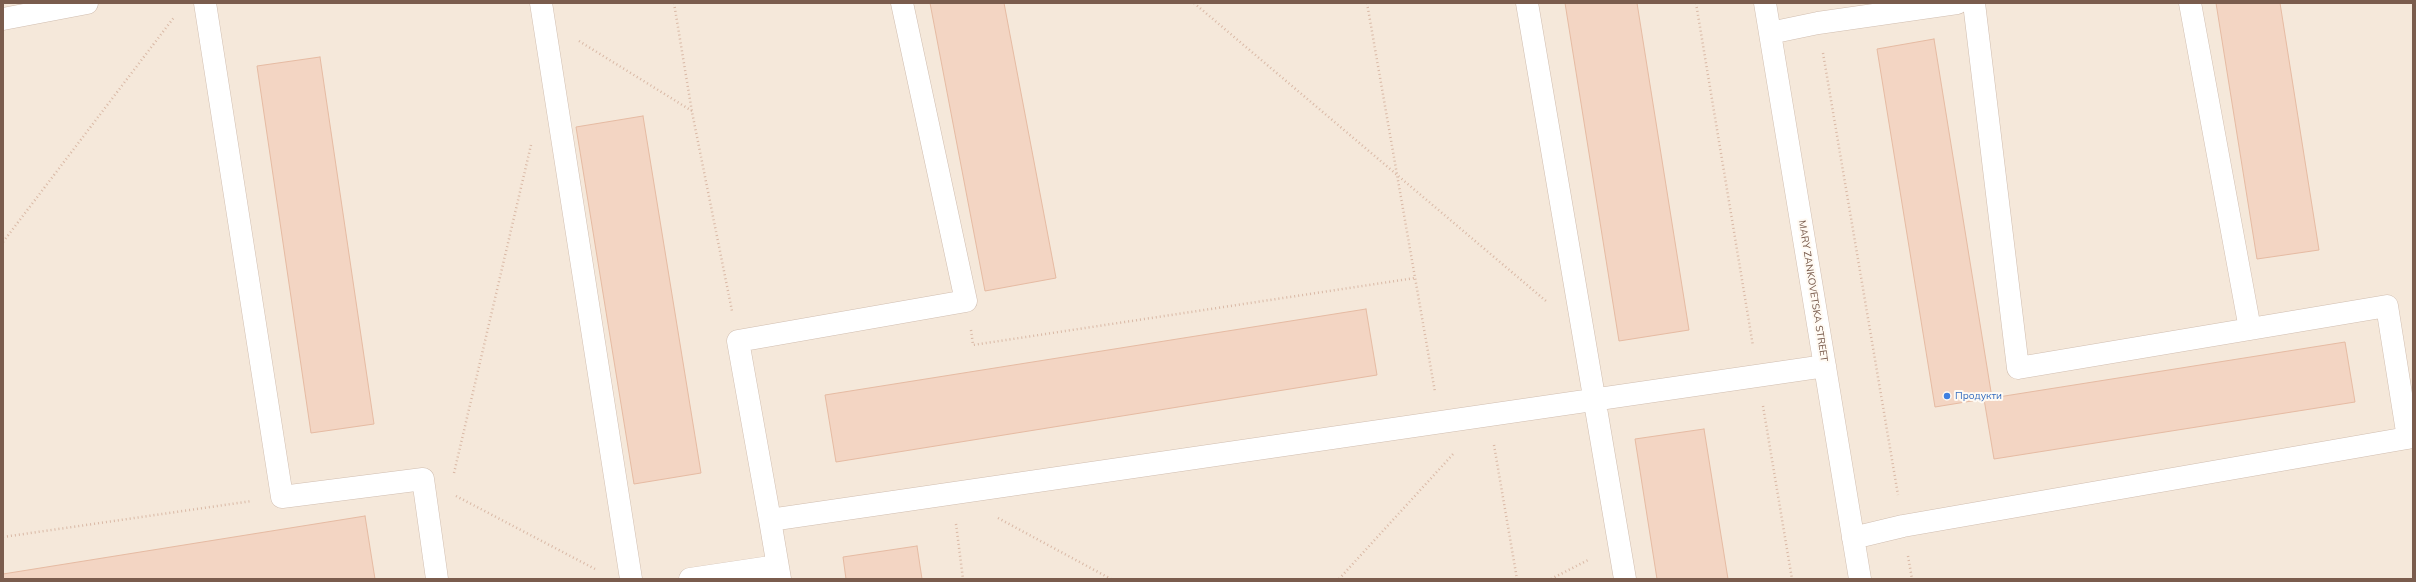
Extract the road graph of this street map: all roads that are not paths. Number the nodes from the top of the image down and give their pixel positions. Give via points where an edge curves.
1 (87, 3) edge
2 (205, 3) edge
3 (902, 3) edge
4 (1527, 3) edge
5 (1765, 3) edge
6 (1957, 3) edge
7 (1974, 3) edge
8 (2190, 3) edge
9 (543, 11) edge
10 (3, 19) edge
11 (1770, 33) junction
12 (2250, 329) junction
13 (1825, 366) junction
14 (1595, 400) junction
15 (2410, 437) edge
16 (770, 520) junction
17 (1853, 538) junction
18 (778, 572) edge
19 (437, 579) edge
20 (631, 579) edge
21 (690, 579) edge
22 (1625, 579) edge
23 (1860, 579) edge

1 - 10 street
2 - 19 street via 282,497 423,479
3 - 16 street via 966,301 738,341
4 - 14 street
5 - 11 street, MARY ZANKOVETSKA STREET
6 - 11 street via 1818,23
7 - 12 street via 2018,368
8 - 12 street
9 - 20 street
11 - 13 street, MARY ZANKOVETSKA STREET
12 - 15 street via 2387,306
13 - 14 street
13 - 17 street, MARY ZANKOVETSKA STREET
14 - 16 street
14 - 22 street
15 - 17 street via 1903,526
16 - 18 street
17 - 23 street, MARY ZANKOVETSKA STREET
18 - 21 street

